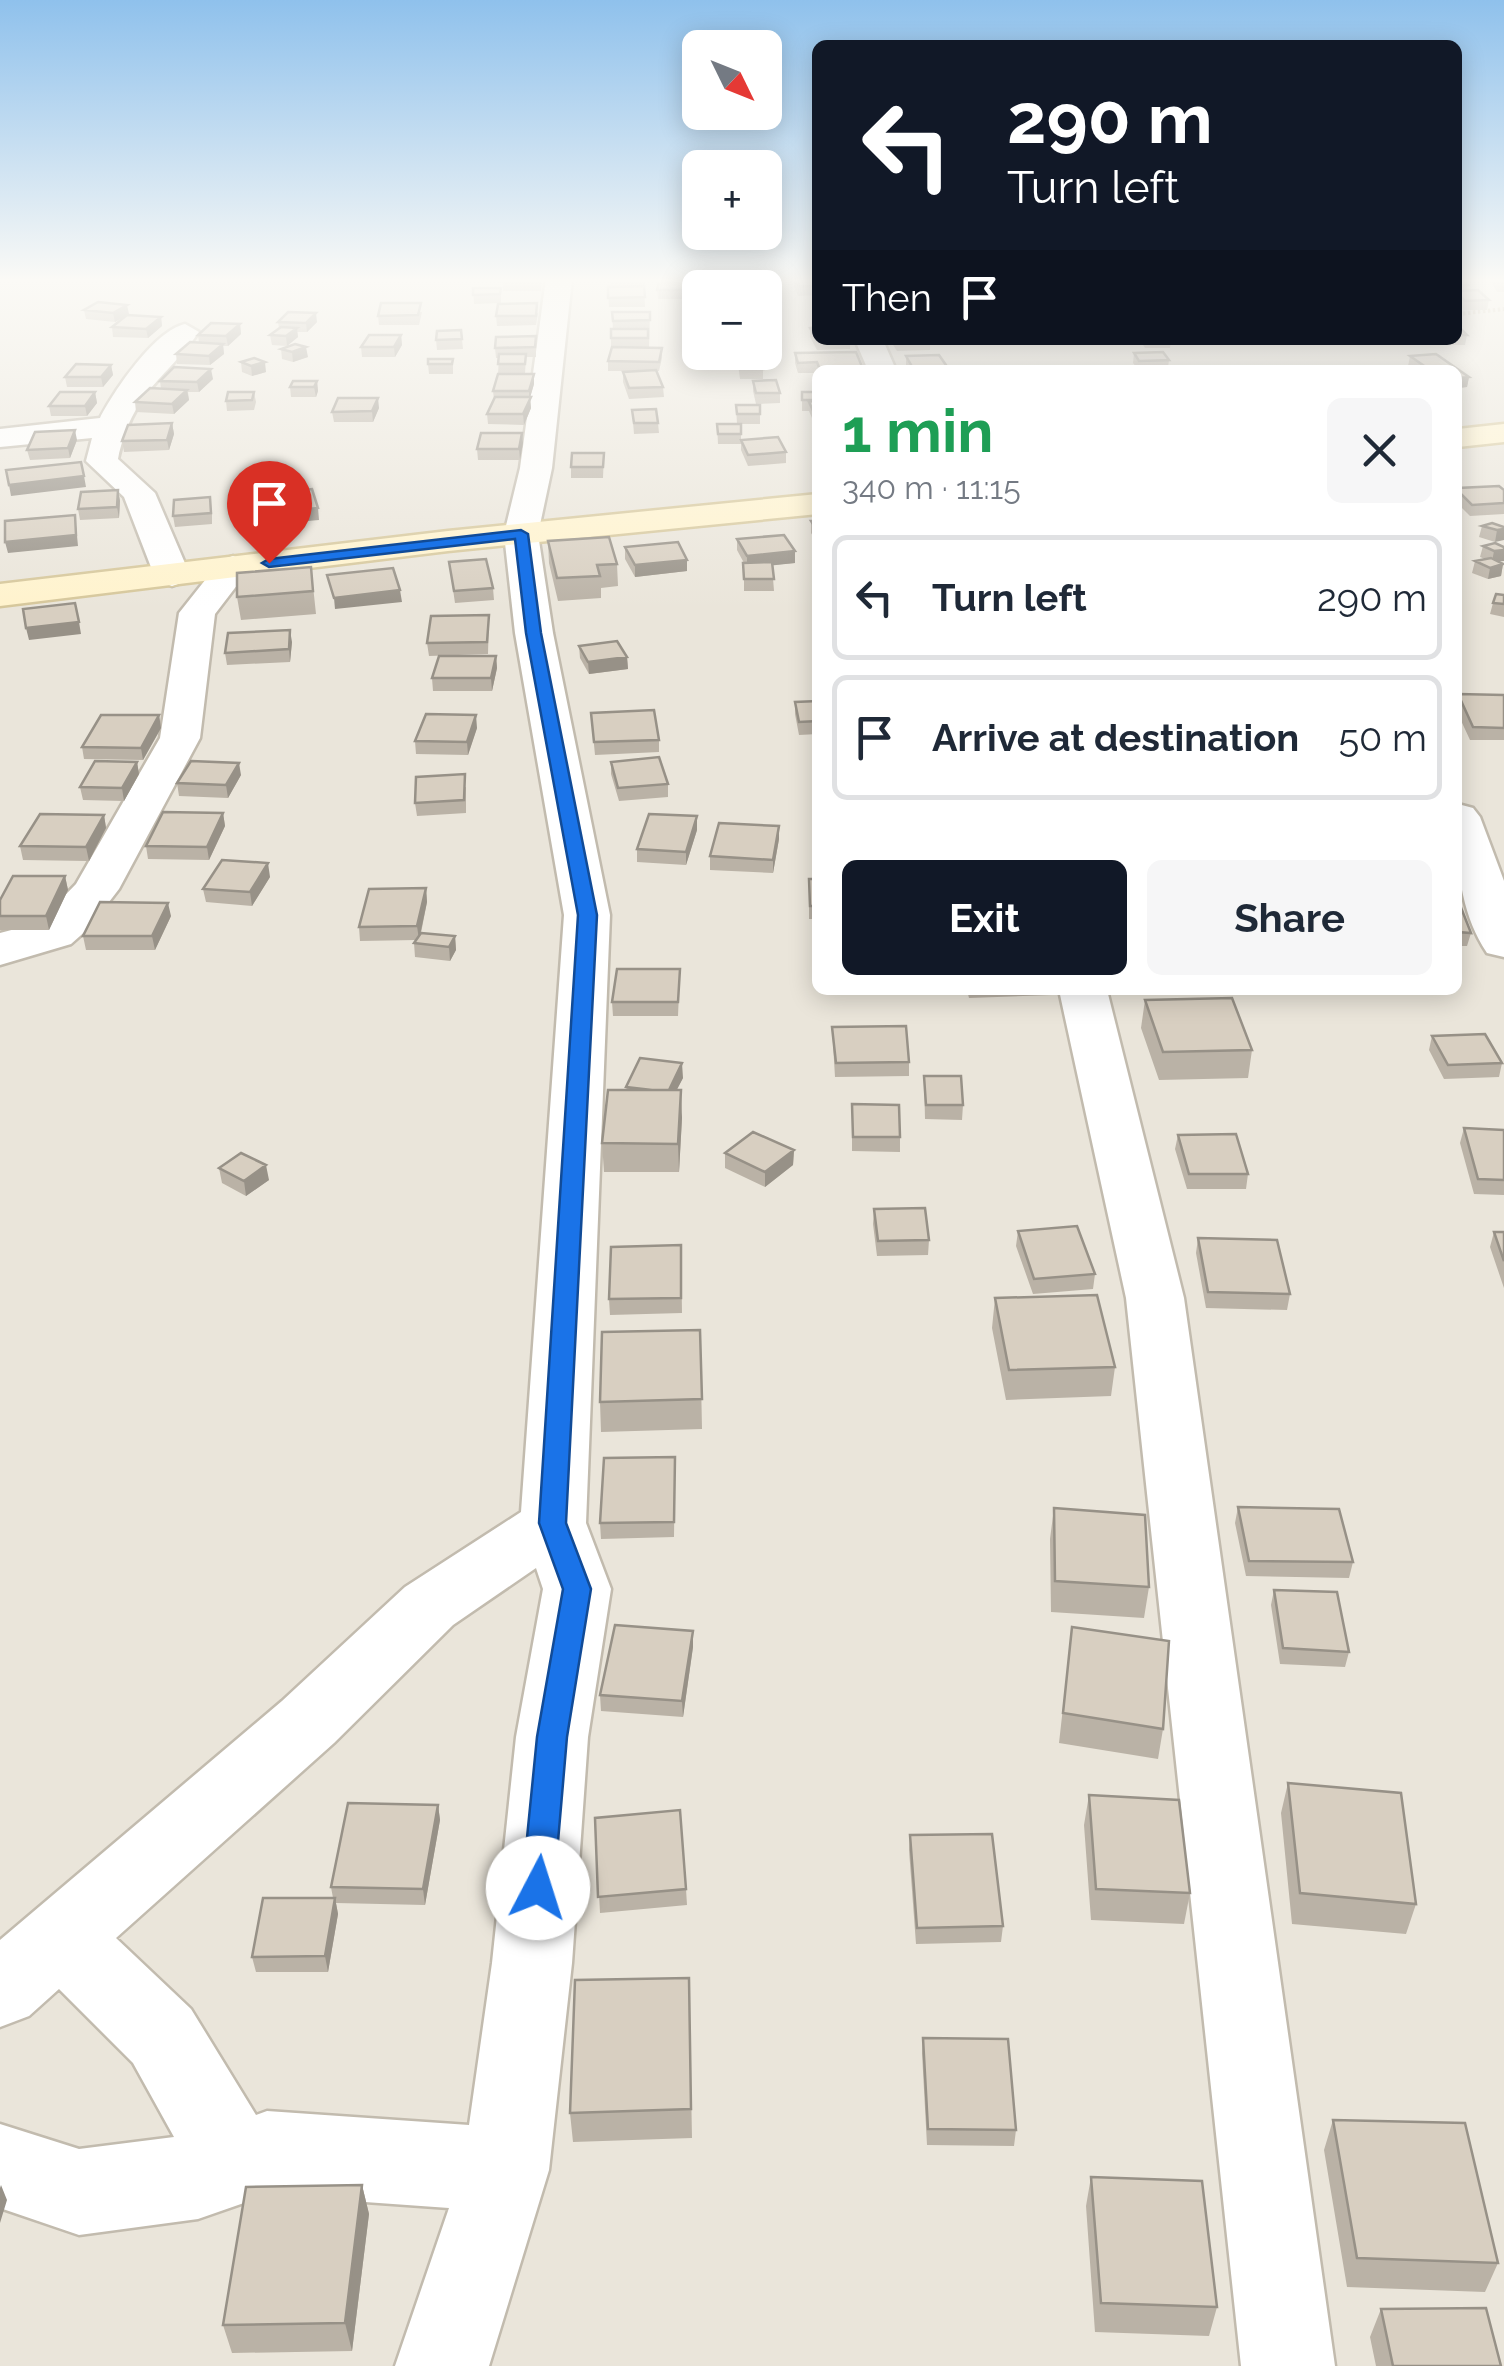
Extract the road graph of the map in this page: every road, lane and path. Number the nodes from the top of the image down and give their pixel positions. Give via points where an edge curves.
1 (130, 389) edge
2 (546, 389) edge
3 (108, 426) junction
4 (1504, 433) edge
5 (0, 438) edge
6 (1462, 438) edge
7 (812, 505) edge
8 (521, 534) junction
9 (233, 568) junction
10 (172, 575) junction
11 (0, 596) edge
12 (1462, 828) edge
13 (100, 882) junction
14 (45, 883) edge
15 (1504, 943) edge
16 (0, 952) edge
17 (1084, 995) edge
18 (553, 1523) junction
19 (29, 1966) edge
20 (236, 2164) junction
21 (0, 2166) edge
22 (506, 2170) junction
23 (442, 2366) edge
24 (1288, 2366) edge

1 - 3 street
2 - 8 street
3 - 5 street
3 - 10 street via 102,461 139,493
4 - 6 main road
7 - 8 main road
8 - 9 main road
8 - 18 street via 587,915
9 - 10 main road
9 - 13 street via 197,613 180,738
10 - 11 main road
12 - 15 street
13 - 14 street
13 - 16 street via 54,934
17 - 24 street via 1155,1298
18 - 19 street via 428,1606 308,1722
18 - 22 street via 577,1589 552,1737
19 - 20 street via 69,1946 162,2036
20 - 21 street via 198,2176 80,2192
20 - 22 street via 267,2153
22 - 23 street

